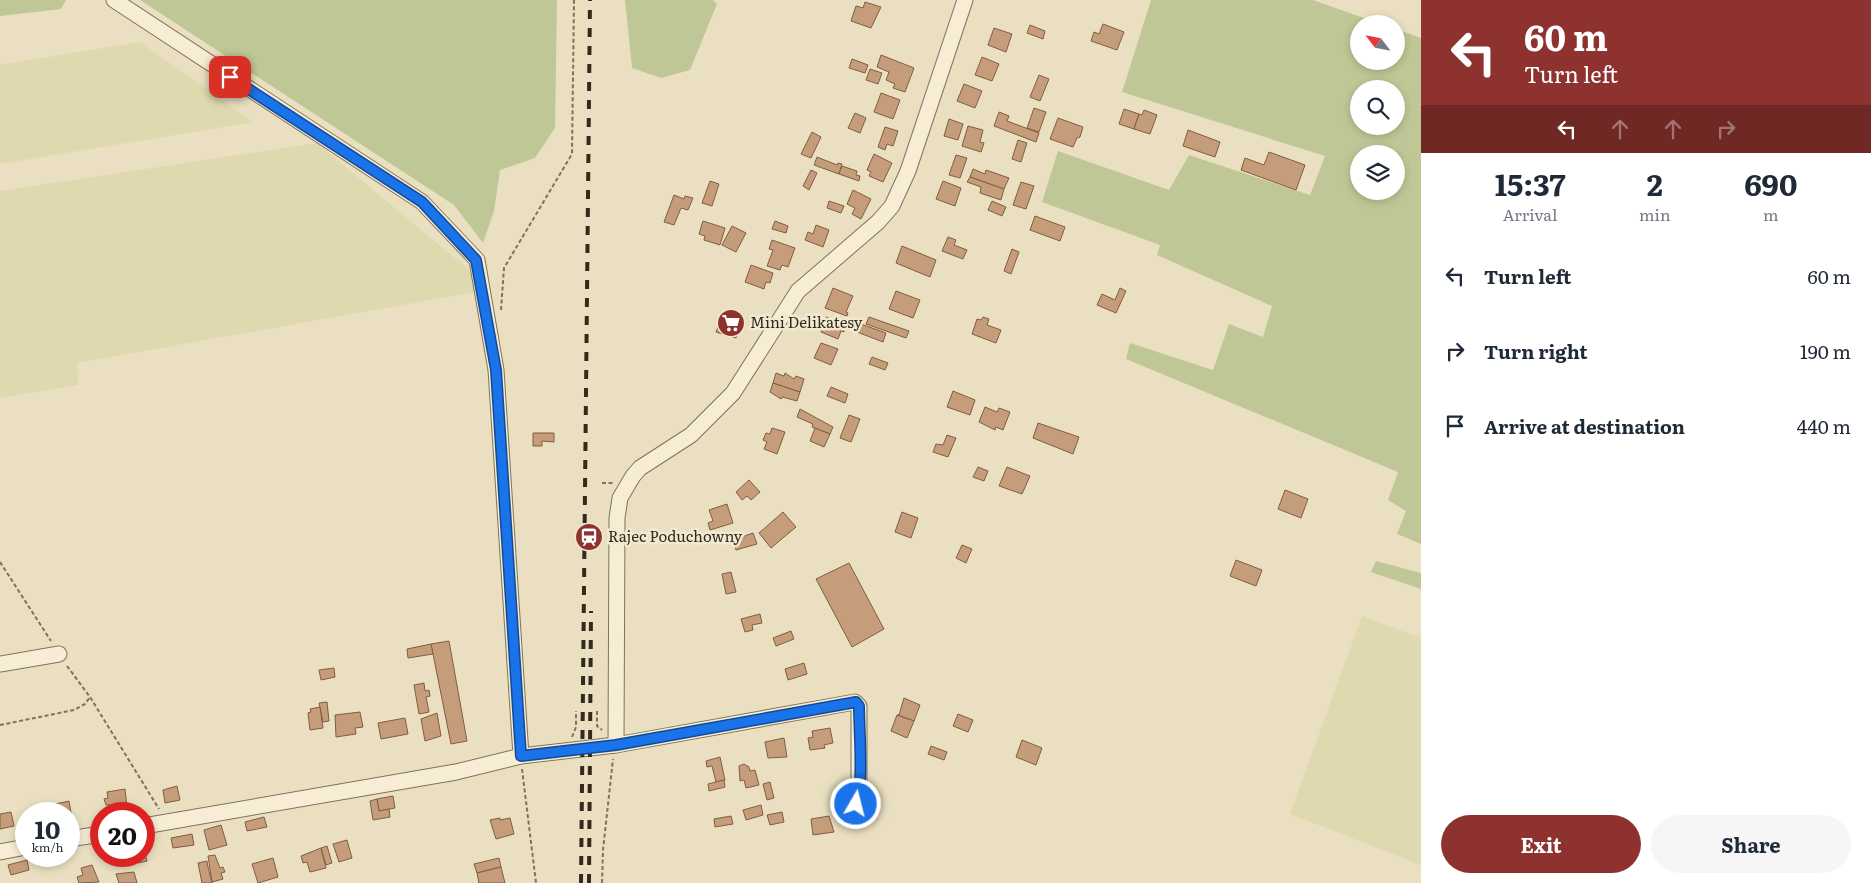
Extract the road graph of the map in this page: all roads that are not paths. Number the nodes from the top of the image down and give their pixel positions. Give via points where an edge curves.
1 (114, 0) edge
2 (965, 0) edge
3 (59, 654) road end
4 (0, 664) edge
5 (616, 745) junction
6 (521, 756) junction
7 (851, 807) dead end
8 (155, 824) edge
9 (15, 849) edge
10 (0, 852) edge

1 - 6 street via 422,202 476,260 496,370
2 - 5 street via 908,171 892,206 798,291 733,393 691,435 640,468 626,484 617,518
3 - 4 street
5 - 6 street
5 - 7 street via 856,702 859,706 859,797
6 - 8 street via 456,772
9 - 10 street

